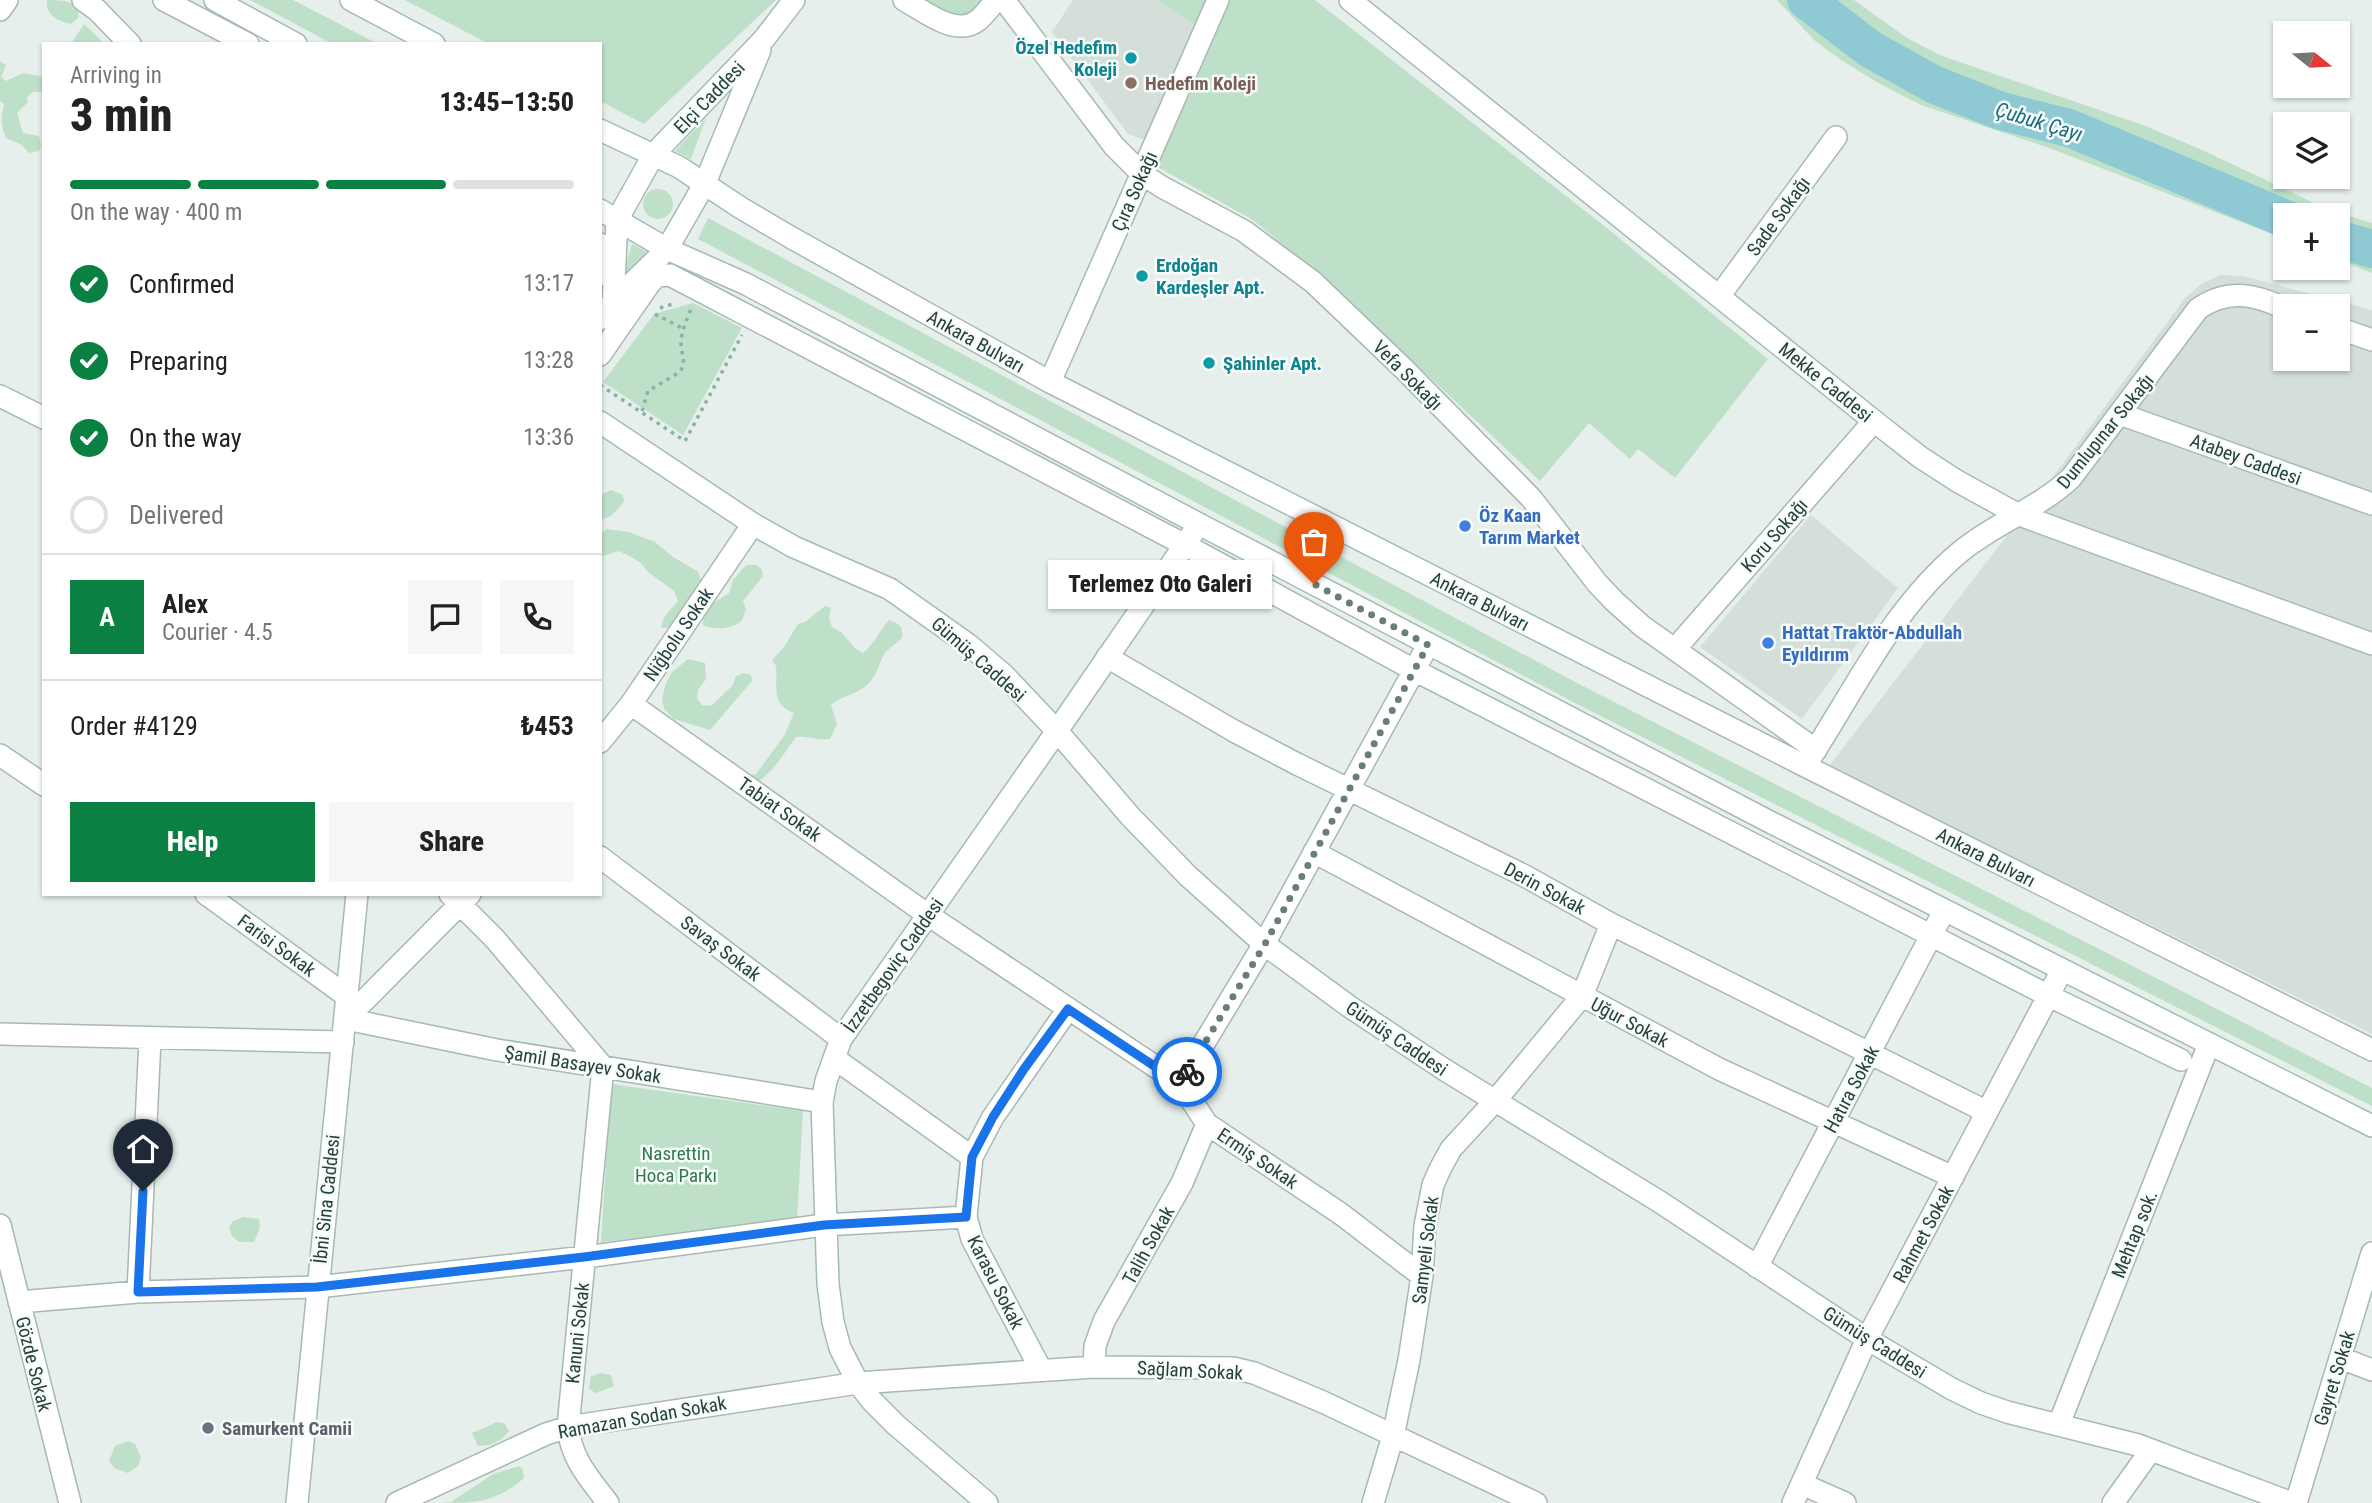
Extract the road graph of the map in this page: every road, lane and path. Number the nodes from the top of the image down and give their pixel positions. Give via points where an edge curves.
1 (7, 0) edge
2 (83, 0) edge
3 (164, 0) edge
4 (215, 0) edge
5 (351, 0) edge
6 (794, 0) edge
7 (904, 0) edge
8 (996, 0) edge
9 (1004, 0) edge
10 (1218, 0) edge
11 (1350, 0) edge
12 (0, 10) edge
13 (764, 39) junction
14 (128, 42) edge
15 (244, 42) edge
16 (292, 42) edge
17 (430, 42) edge
18 (602, 131) edge
19 (1836, 137) dead end
20 (654, 154) junction
21 (1142, 174) junction
22 (705, 183) junction
23 (608, 215) edge
24 (667, 249) junction
25 (1720, 295) junction
26 (685, 301) dead end
27 (693, 303) dead end
28 (2273, 303) edge
29 (606, 310) edge
30 (747, 326) dead end
31 (684, 329) junction
32 (2350, 332) edge
33 (2372, 340) edge
34 (602, 352) edge
35 (1049, 382) junction
36 (602, 386) edge
37 (0, 396) edge
38 (642, 412) junction
39 (2120, 414) junction
40 (42, 417) edge
41 (1874, 421) junction
42 (602, 423) edge
43 (2372, 504) edge
44 (2017, 514) junction
45 (753, 524) junction
46 (1199, 524) junction
47 (1185, 545) junction
48 (2372, 644) edge
49 (1428, 645) junction
50 (1675, 649) junction
51 (1107, 657) junction
52 (1414, 670) junction
53 (631, 704) junction
54 (1058, 731) junction
55 (602, 740) edge
56 (0, 755) edge
57 (1811, 758) junction
58 (42, 784) edge
59 (1348, 789) junction
60 (1314, 852) junction
61 (602, 859) edge
62 (209, 896) edge
63 (357, 896) edge
64 (461, 898) edge
65 (1944, 911) junction
66 (928, 915) junction
67 (1611, 924) junction
68 (1931, 935) junction
69 (1265, 944) junction
70 (2062, 970) junction
71 (1582, 996) junction
72 (2049, 996) junction
73 (348, 997) junction
74 (1068, 1009) junction
75 (345, 1019) junction
76 (0, 1034) edge
77 (150, 1039) junction
78 (343, 1042) junction
79 (2209, 1044) junction
80 (837, 1049) junction
81 (2372, 1050) edge
82 (1869, 1054) junction
83 (2181, 1060) dead end
84 (603, 1068) junction
85 (1180, 1083) junction
86 (1495, 1101) junction
87 (822, 1102) junction
88 (1987, 1112) junction
89 (1833, 1123) junction
90 (1207, 1124) junction
91 (2372, 1126) edge
92 (972, 1157) junction
93 (1953, 1177) junction
94 (966, 1217) junction
95 (0, 1225) edge
96 (824, 1225) junction
97 (2372, 1253) edge
98 (584, 1257) junction
99 (1757, 1267) junction
100 (1422, 1276) junction
101 (2368, 1282) edge
102 (317, 1287) junction
103 (138, 1292) junction
104 (19, 1302) junction
105 (1867, 1339) junction
106 (2341, 1358) junction
107 (1094, 1367) junction
108 (1041, 1370) junction
109 (2372, 1370) edge
110 (858, 1383) junction
111 (2059, 1424) junction
112 (568, 1427) junction
113 (1393, 1436) junction
114 (2151, 1450) junction
115 (1798, 1493) edge
116 (980, 1501) edge
117 (70, 1503) edge
118 (297, 1503) edge
119 (397, 1503) edge
120 (608, 1503) edge
121 (1373, 1503) edge
122 (1536, 1503) edge
123 (1845, 1503) edge
124 (2113, 1503) edge
125 (2294, 1503) edge

1 - 12 street
2 - 14 street
3 - 15 street
4 - 16 street
5 - 17 street
6 - 13 street, Elçi Caddesi
7 - 8 street via 956,27 978,20
9 - 21 street, Vefa Sokağı via 1114,146
10 - 21 street, Çıra Sokağı
11 - 25 street, Mekke Caddesi
13 - 20 street, Elçi Caddesi
13 - 22 street, Elçi Caddesi
18 - 20 street, Ankara Bulvarı
19 - 25 street, Sade Sokağı
20 - 22 street, Ankara Bulvarı
20 - 23 street, Elçi Caddesi
21 - 35 street, Çıra Sokağı
21 - 50 street, Vefa Sokağı via 1244,232 1313,282 1531,498 1614,601
22 - 24 street, Elçi Caddesi
22 - 35 street, Ankara Bulvarı via 792,239
23 - 24 street
23 - 29 street
24 - 29 street
24 - 46 street via 746,284
25 - 41 street, Mekke Caddesi
26 - 31 path via 653,312
27 - 31 path
28 - 39 street, Dumlupınar Sokağı via 2242,296 2211,299 2185,325
30 - 38 path via 685,441
31 - 38 path via 683,367 648,391
32 - 33 street
34 - 47 street via 650,283 657,276 670,275
35 - 57 street, Ankara Bulvarı
36 - 38 path
37 - 40 street
39 - 43 street, Atabey Caddesi
39 - 44 street, Dumlupınar Sokağı via 2071,478 2054,494
41 - 44 street, Mekke Caddesi via 1938,469
41 - 50 street, Koru Sokağı
42 - 45 street, Gümüş Caddesi
44 - 48 street, Mekke Caddesi
44 - 57 street, Dumlupınar Sokağı via 1969,545 1922,588 1865,667
45 - 53 street, Niğbolu Sokak
45 - 54 street, Gümüş Caddesi via 890,589 919,608 1004,676
46 - 47 street, İzzetbegoviç Caddesi
46 - 49 street
47 - 51 street, İzzetbegoviç Caddesi
47 - 52 street
49 - 52 street
49 - 65 street
50 - 57 street, Vefa Sokağı
51 - 54 street, İzzetbegoviç Caddesi
51 - 59 street, Derin Sokak via 1234,731
52 - 59 street
52 - 68 street
53 - 55 street, Niğbolu Sokak
53 - 66 street, Tabiat Sokak
54 - 66 street, İzzetbegoviç Caddesi
54 - 69 street, Gümüş Caddesi via 1188,876
56 - 58 street
57 - 81 street, Ankara Bulvarı
59 - 60 street
59 - 67 street, Derin Sokak
60 - 69 street
60 - 71 street, Uğur Sokak
61 - 80 street, Savaş Sokak
62 - 73 street, Farisi Sokak
63 - 73 street, İbni Sina Caddesi
64 - 75 street
64 - 84 street
65 - 68 street, Hatıra Sokak
65 - 70 street
66 - 74 street, Ermiş Sokak
66 - 80 street, İzzetbegoviç Caddesi
67 - 71 street, Samyeli Sokak
67 - 82 street, Derin Sokak
68 - 72 street
68 - 82 street, Hatıra Sokak
69 - 85 street
69 - 86 street, Gümüş Caddesi via 1350,1007
70 - 72 street, Rahmet Sokak
70 - 79 street
71 - 86 street, Samyeli Sokak
71 - 89 street, Uğur Sokak
72 - 83 street
72 - 88 street, Rahmet Sokak
73 - 75 street, İbni Sina Caddesi
74 - 85 street, Ermiş Sokak
74 - 92 street, Karasu Sokak via 999,1107
75 - 78 street, İbni Sina Caddesi
75 - 84 street, Şamil Basayev Sokak
76 - 77 street
77 - 78 street
77 - 103 street
78 - 102 street, İbni Sina Caddesi
79 - 91 street
79 - 111 street, Mehtap sok.
80 - 87 street, İzzetbegoviç Caddesi
80 - 92 street, Savaş Sokak
82 - 88 street, Derin Sokak
82 - 89 street, Hatıra Sokak
84 - 87 street, Şamil Basayev Sokak
84 - 98 street, Kanuni Sokak
85 - 90 street, Ermiş Sokak
86 - 99 street, Gümüş Caddesi
86 - 100 street, Samyeli Sokak via 1451,1149 1433,1185
87 - 96 street, İzzetbegoviç Caddesi
88 - 93 street, Rahmet Sokak
89 - 93 street, Uğur Sokak
89 - 99 street, Hatıra Sokak
90 - 100 street, Ermiş Sokak via 1341,1214
90 - 107 street, Talih Sokak via 1182,1183 1104,1321 1094,1346
92 - 94 street, Karasu Sokak
93 - 105 street, Rahmet Sokak
94 - 96 street
94 - 108 street, Karasu Sokak via 972,1239
95 - 104 street, Gözde Sokak
96 - 98 street
96 - 110 street, İzzetbegoviç Caddesi via 833,1322
97 - 101 street, Gayret Sokak
98 - 102 street
98 - 112 street, Kanuni Sokak
99 - 105 street, Gümüş Caddesi
100 - 113 street, Samyeli Sokak
101 - 106 street, Gayret Sokak
102 - 103 street
102 - 118 street, İbni Sina Caddesi
103 - 104 street
104 - 117 street, Gözde Sokak
105 - 111 street, Gümüş Caddesi via 1981,1403
105 - 115 street, Rahmet Sokak
106 - 109 street
106 - 125 street, Gayret Sokak
107 - 108 street, Sağlam Sokak
107 - 113 street, Sağlam Sokak via 1233,1368 1323,1402
108 - 110 street, Sağlam Sokak
110 - 112 street, Ramazan Sodan Sokak
110 - 116 street, İzzetbegoviç Caddesi via 896,1426
111 - 114 street, Gümüş Caddesi
112 - 119 street, Ramazan Sodan Sokak
112 - 120 street, Kanuni Sokak via 576,1459
113 - 121 street, Samyeli Sokak
113 - 122 street, Sağlam Sokak
114 - 124 street
114 - 125 street, Gümüş Caddesi
115 - 123 street

